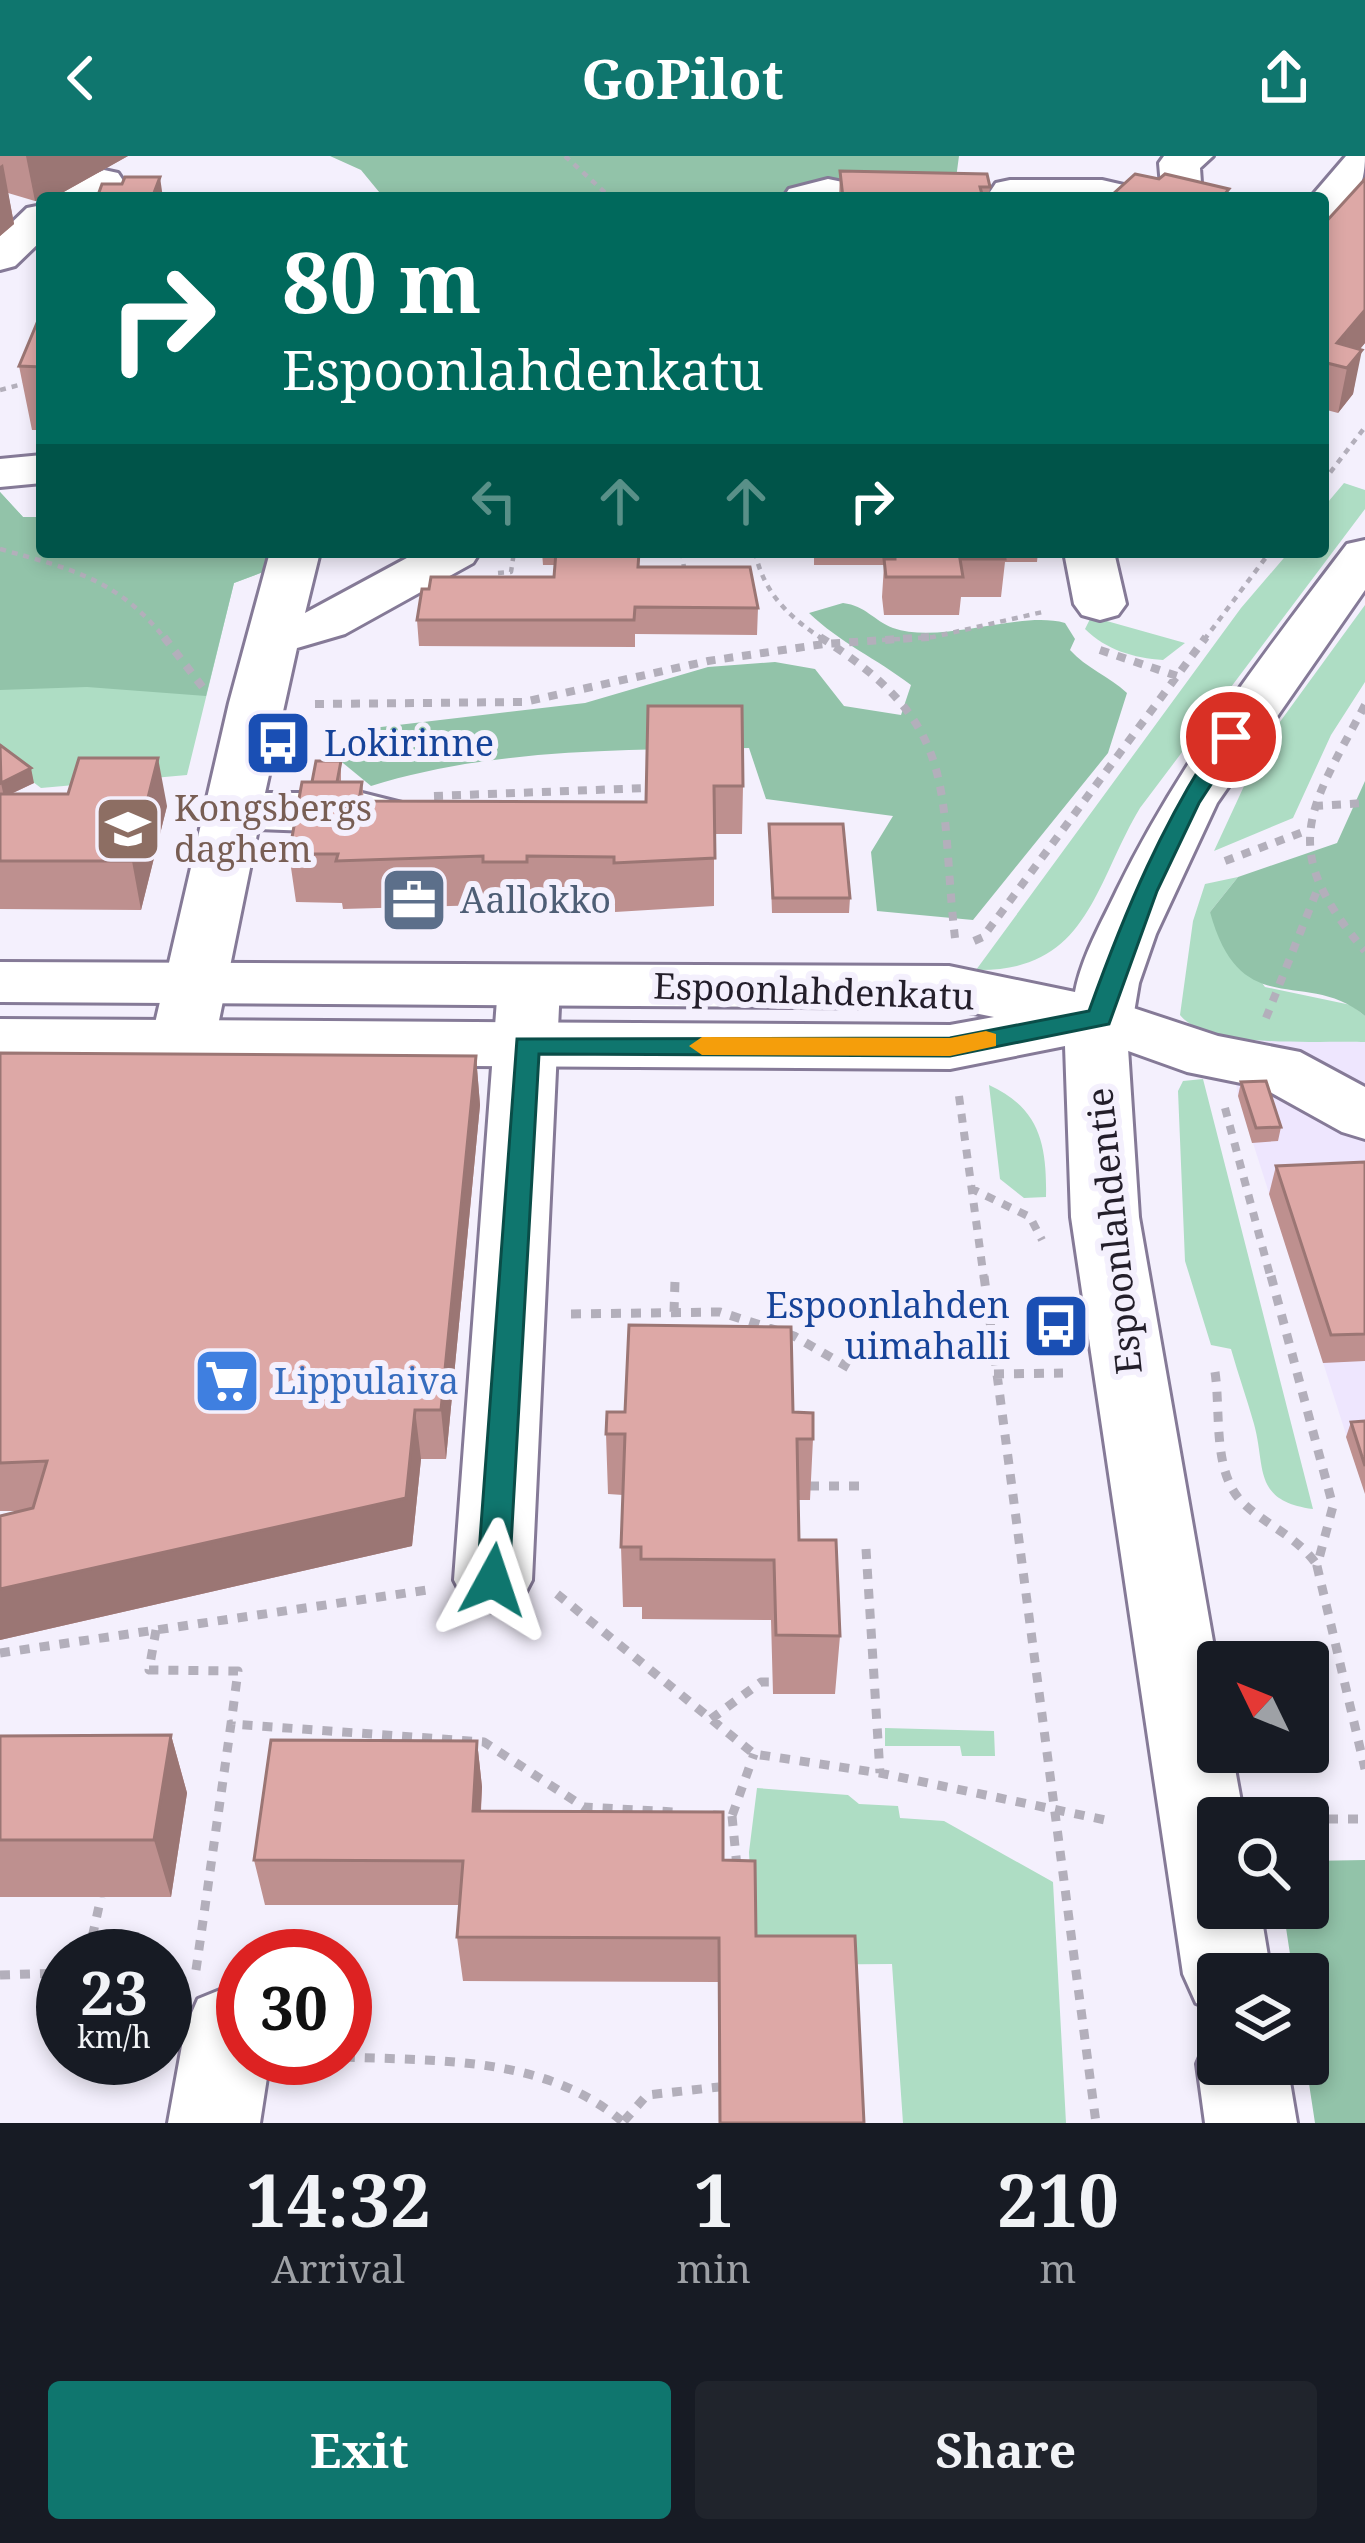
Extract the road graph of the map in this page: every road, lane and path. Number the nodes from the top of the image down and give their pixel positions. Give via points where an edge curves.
1 (565, 156) edge
2 (1192, 156) edge
3 (1365, 157) edge
4 (1008, 182) edge
5 (604, 192) edge
6 (1102, 192) edge
7 (1181, 192) edge
8 (1329, 201) edge
9 (36, 221) edge
10 (0, 257) edge
11 (0, 269) edge
12 (36, 274) edge
13 (36, 381) edge
14 (0, 390) edge
15 (1365, 427) edge
16 (1348, 449) junction
17 (1365, 452) edge
18 (36, 470) edge
19 (0, 473) edge
20 (1329, 474) edge
21 (0, 549) edge
22 (1365, 555) edge
23 (294, 558) edge
24 (435, 558) edge
25 (683, 558) edge
26 (756, 558) edge
27 (1088, 558) edge
28 (1266, 558) edge
29 (757, 567) junction
30 (684, 568) junction
31 (702, 568) edge
32 (739, 568) edge
33 (511, 572) edge
34 (668, 577) edge
35 (520, 584) edge
36 (1078, 606) joint
37 (274, 638) junction
38 (824, 644) junction
39 (218, 703) dead end
40 (307, 704) dead end
41 (1365, 705) edge
42 (589, 788) junction
43 (647, 788) edge
44 (1365, 803) edge
45 (1313, 806) junction
46 (588, 807) edge
47 (233, 811) junction
48 (508, 812) junction
49 (413, 822) junction
50 (1319, 887) junction
51 (1365, 951) edge
52 (0, 982) edge
53 (189, 1015) junction
54 (528, 1016) junction
55 (1100, 1018) junction
56 (0, 1041) edge
57 (950, 1047) junction
58 (1221, 1059) junction
59 (1365, 1116) edge
60 (970, 1188) junction
61 (1046, 1262) dead end
62 (675, 1281) dead end
63 (674, 1312) junction
64 (560, 1314) dead end
65 (1061, 1358) dead end
66 (856, 1372) dead end
67 (1215, 1372) dead end
68 (994, 1374) junction
69 (809, 1486) edge
70 (862, 1486) dead end
71 (866, 1549) dead end
72 (1317, 1566) junction
73 (493, 1580) junction
74 (156, 1630) junction
75 (0, 1653) edge
76 (772, 1682) edge
77 (711, 1719) junction
78 (231, 1724) junction
79 (375, 1735) junction
80 (374, 1752) edge
81 (754, 1754) junction
82 (1365, 1768) edge
83 (880, 1773) junction
84 (584, 1807) junction
85 (1060, 1812) junction
86 (732, 1816) junction
87 (1329, 1819) edge
88 (1365, 1820) edge
89 (1110, 1821) dead end
90 (584, 1823) edge
91 (736, 1883) edge
92 (100, 1897) edge
93 (93, 1929) edge
94 (1224, 1953) edge
95 (36, 1974) edge
96 (0, 1975) edge
97 (212, 2003) joint
98 (372, 2058) edge
99 (1245, 2085) edge
100 (719, 2087) edge
101 (624, 2122) edge
102 (214, 2123) edge
103 (1096, 2123) edge
104 (1251, 2123) edge

1 - 5 path
2 - 7 main road via 1178,163
3 - 8 main road
4 - 6 main road
9 - 10 main road
11 - 12 main road
13 - 14 path
15 - 16 path
16 - 17 path
16 - 20 path
18 - 19 main road
21 - 39 path via 92,575 142,611
22 - 55 main road, Espoonlahdentie via 1188,803 1126,934
23 - 37 main road
24 - 37 main road via 327,623
25 - 30 path
26 - 29 path
27 - 36 main road
28 - 38 path via 1036,871 983,937 956,950 931,742 910,707 861,662
29 - 32 path
29 - 38 path via 795,626
30 - 31 path
30 - 34 path
33 - 35 path
36 - 38 path via 933,637
37 - 47 main road
38 - 40 path via 524,702
41 - 45 path
42 - 43 path
42 - 46 path
42 - 48 path via 556,788
44 - 45 path
45 - 50 path via 1305,866
47 - 49 main road via 362,811
47 - 53 main road
48 - 49 main road
48 - 49 path via 417,796
50 - 51 path via 1333,918
50 - 58 path via 1255,1038
52 - 53 main road, Espoonlahdenkatu
53 - 54 main road, Espoonlahdenkatu
53 - 56 main road, Espoonlahdenkatu
54 - 55 main road, Espoonlahdenkatu via 949,987
54 - 57 main road, Espoonlahdenkatu
54 - 73 main road
55 - 57 main road, Espoonlahdenkatu
55 - 58 main road
55 - 94 main road, Espoonlahdentie via 1105,1217
57 - 60 path
58 - 59 main road via 1277,1069
58 - 72 path via 1333,1506
60 - 61 path via 1030,1217
60 - 68 path
62 - 63 path
63 - 64 path
63 - 66 path via 720,1312 794,1336
65 - 68 path via 1063,1374
67 - 72 path via 1235,1496 1305,1543
68 - 85 path
69 - 70 path
71 - 83 path
72 - 82 path
73 - 74 path
73 - 77 path via 541,1581
74 - 75 path
74 - 78 path via 149,1670 238,1670
76 - 77 path
77 - 81 path
78 - 79 path
78 - 97 path
79 - 80 path
79 - 84 path via 484,1742
81 - 83 path
81 - 86 path
83 - 85 path
84 - 86 path
84 - 90 path
85 - 89 path
85 - 103 path
86 - 91 path
87 - 88 path
92 - 93 path
95 - 96 path
97 - 102 main road
98 - 101 path via 447,2061 574,2083
99 - 104 main road
100 - 101 path via 647,2095

